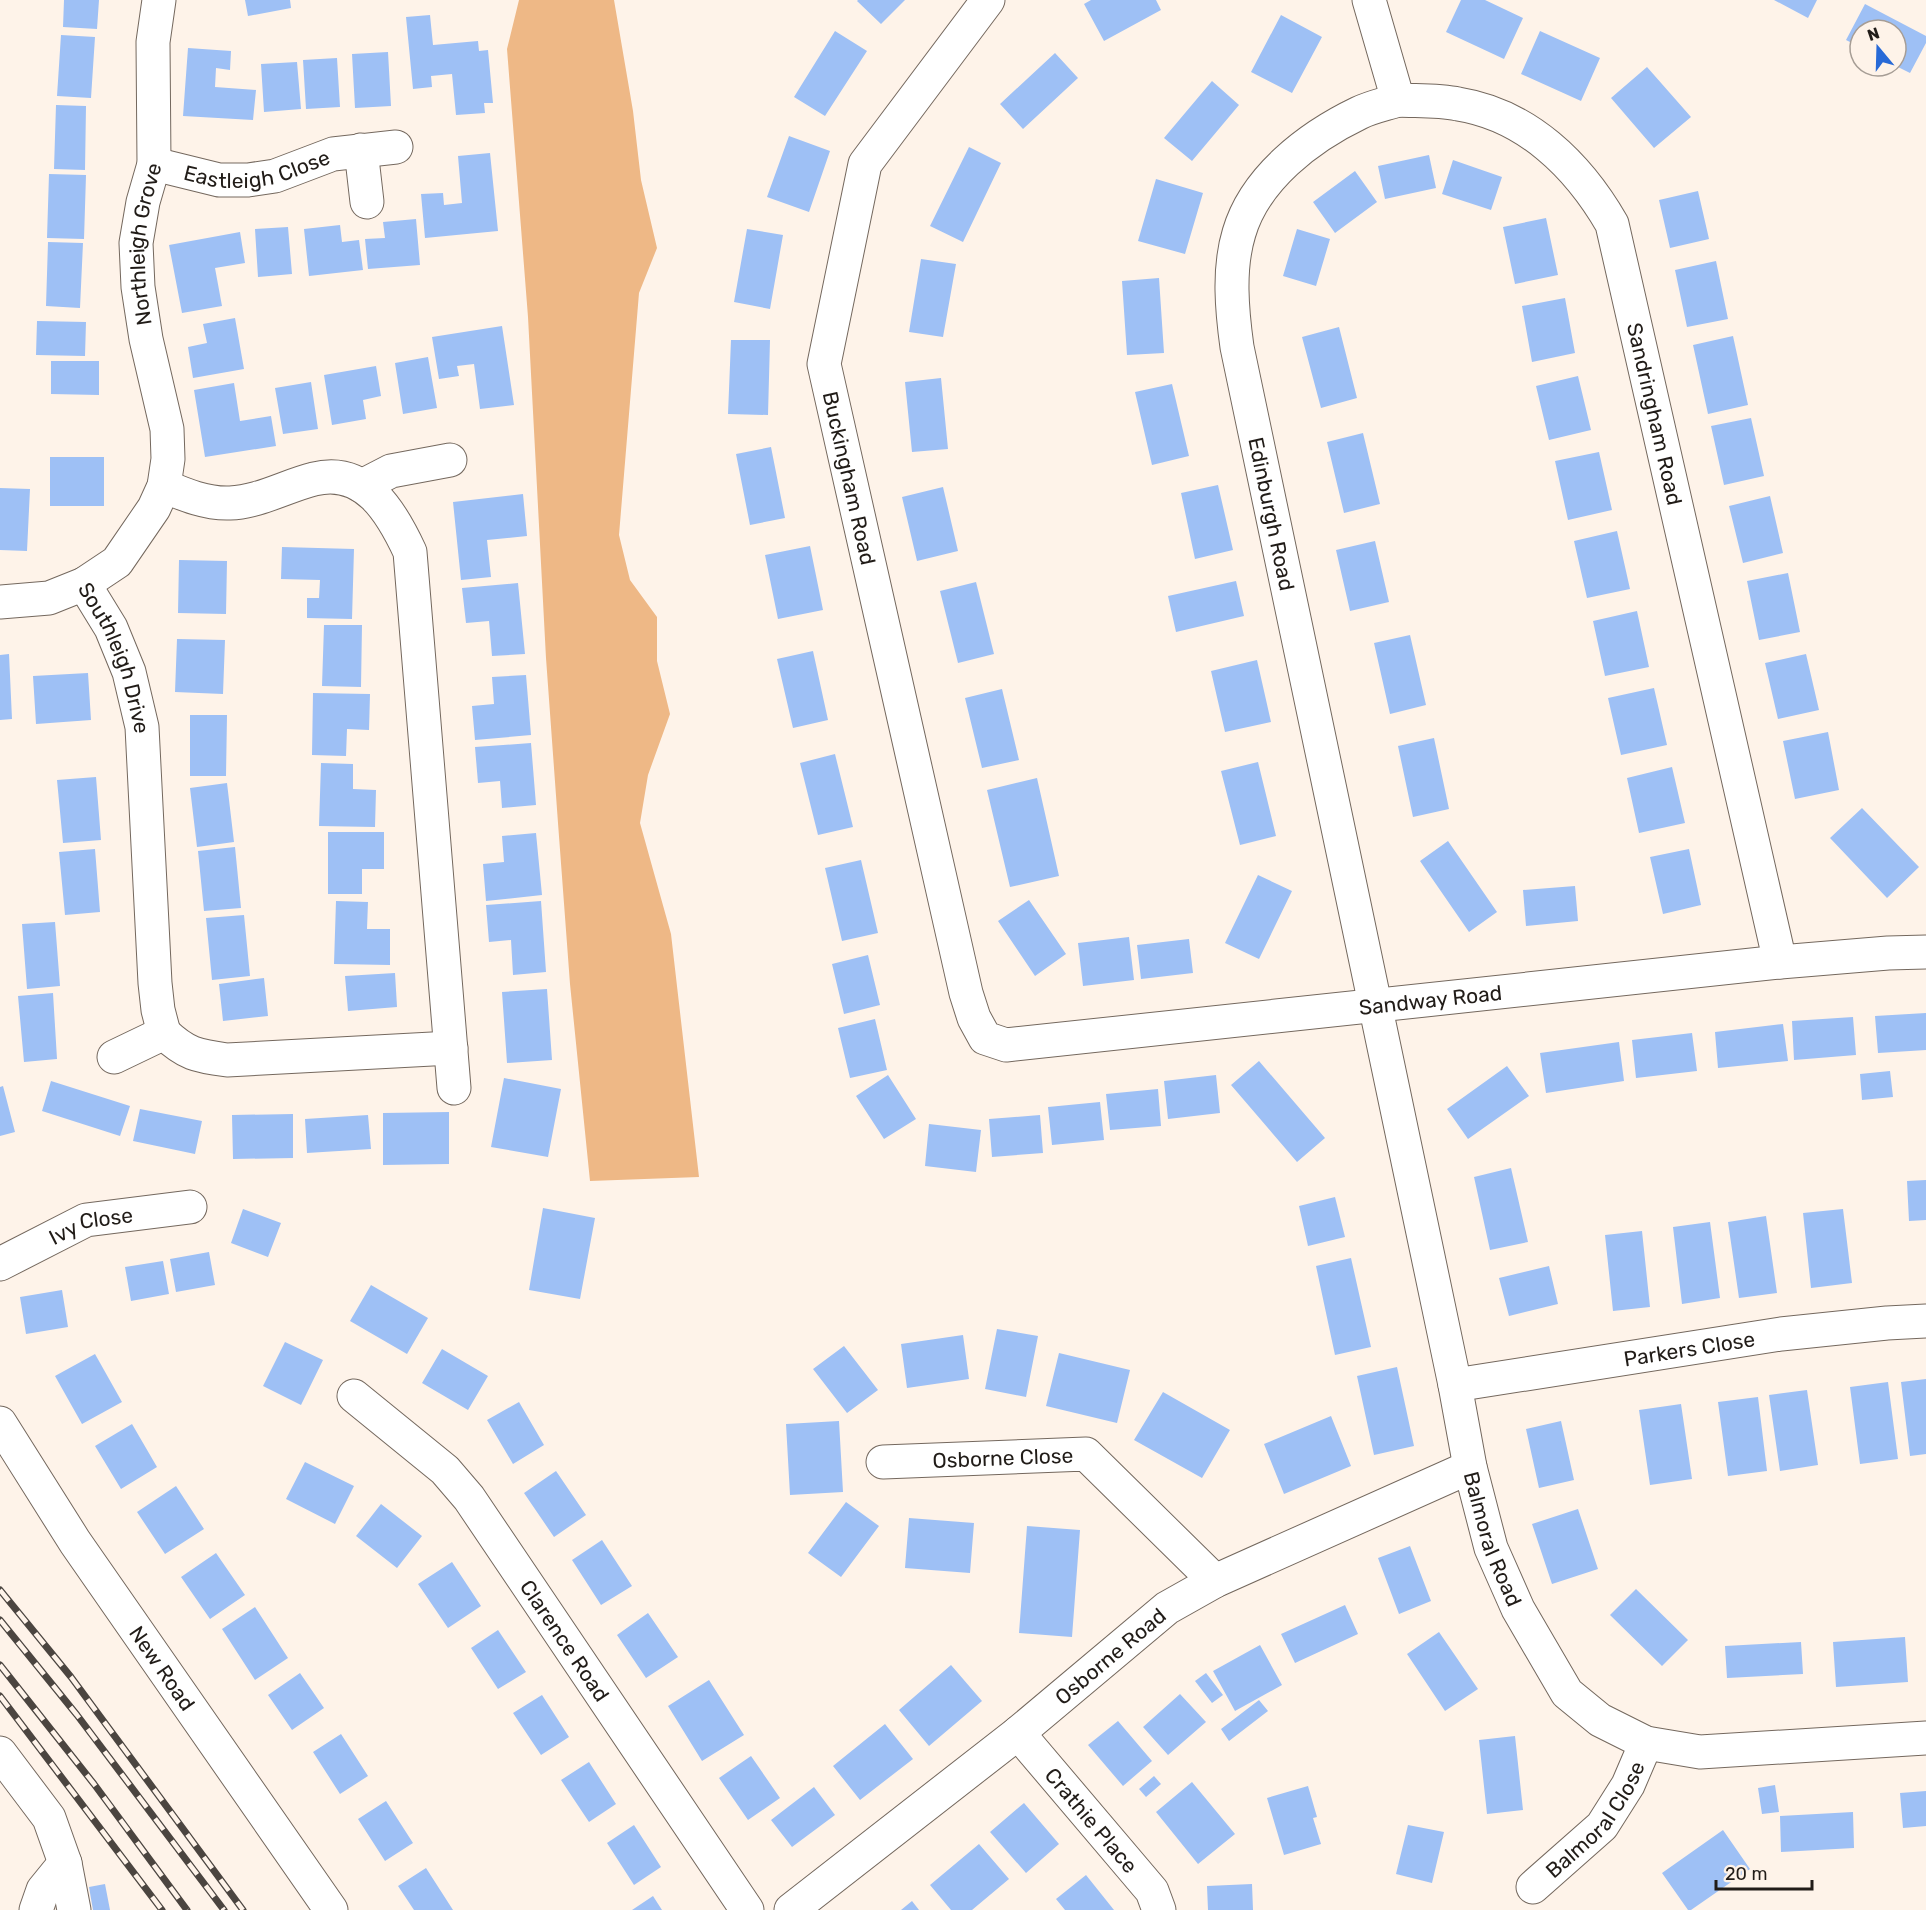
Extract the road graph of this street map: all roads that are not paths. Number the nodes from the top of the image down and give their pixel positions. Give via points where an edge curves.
1 (159, 0) edge
2 (988, 0) edge
3 (1369, 0) edge
4 (1398, 100) junction
5 (396, 147) dead end
6 (361, 150) junction
7 (154, 164) junction
8 (367, 202) dead end
9 (450, 460) dead end
10 (164, 486) junction
11 (363, 486) junction
12 (84, 584) junction
13 (0, 602) edge
14 (1926, 952) edge
15 (1780, 962) junction
16 (966, 993) joint
17 (1374, 1005) junction
18 (164, 1032) junction
19 (451, 1048) junction
20 (114, 1058) dead end
21 (454, 1088) dead end
22 (190, 1207) dead end
23 (0, 1264) edge
24 (1926, 1321) edge
25 (1455, 1385) junction
26 (354, 1396) dead end
27 (0, 1423) edge
28 (883, 1462) dead end
29 (1470, 1467) junction
30 (1215, 1581) junction
31 (1018, 1733) junction
32 (1926, 1738) edge
33 (1646, 1743) junction
34 (0, 1753) edge
35 (65, 1863) junction
36 (1533, 1887) dead end
37 (36, 1910) edge
38 (74, 1910) edge
39 (331, 1910) edge
40 (747, 1910) edge
41 (792, 1910) edge
42 (1159, 1910) edge

1 - 7 street, Northleigh Grove via 153,42
2 - 16 street, Buckingham Road via 865,164 824,364
3 - 4 street
4 - 15 street, Sandringham Road via 1456,103 1486,110 1522,127 1548,145 1574,171 1612,224
4 - 17 street, Edinburgh Road via 1361,112 1298,150 1251,205 1238,234 1233,268 1232,310 1237,347
5 - 6 street, Eastleigh Close
6 - 7 street, Eastleigh Close via 333,154 275,176 248,180 219,180
6 - 8 street, Eastleigh Close
7 - 10 street, Northleigh Grove via 136,243 146,339 167,429
9 - 11 street via 391,471
10 - 11 street via 196,499 230,503 316,478 341,478
10 - 12 street, Southleigh Drive via 154,508 117,562
11 - 19 street via 384,504 410,552
12 - 13 street via 49,598
12 - 18 street, Southleigh Drive via 111,627 129,672 142,727 155,984
14 - 15 street, Sandway Road
15 - 17 street, Sandway Road
16 - 17 street, Sandway Road via 985,1038 1006,1046
17 - 25 street, Balmoral Road
18 - 19 street via 178,1047 200,1057 227,1060
18 - 20 street
19 - 21 street
22 - 23 street, Ivy Close via 86,1220
24 - 25 street, Parkers Close via 1781,1334
25 - 29 street, Balmoral Road
26 - 40 street, Clarence Road via 445,1470 469,1498
27 - 39 street, New Road via 75,1542
28 - 30 street, Osborne Close via 1086,1454
29 - 30 street, Osborne Road
29 - 33 street, Balmoral Road via 1496,1558 1518,1609 1567,1693 1600,1720
30 - 31 street, Osborne Road via 1167,1608
31 - 41 street, Osborne Road
31 - 42 street, Crathie Place via 1152,1891
32 - 33 street, Balmoral Road via 1700,1752
33 - 36 street, Balmoral Close via 1628,1785 1602,1826
34 - 35 street via 49,1818
35 - 37 street via 43,1890
35 - 38 street

